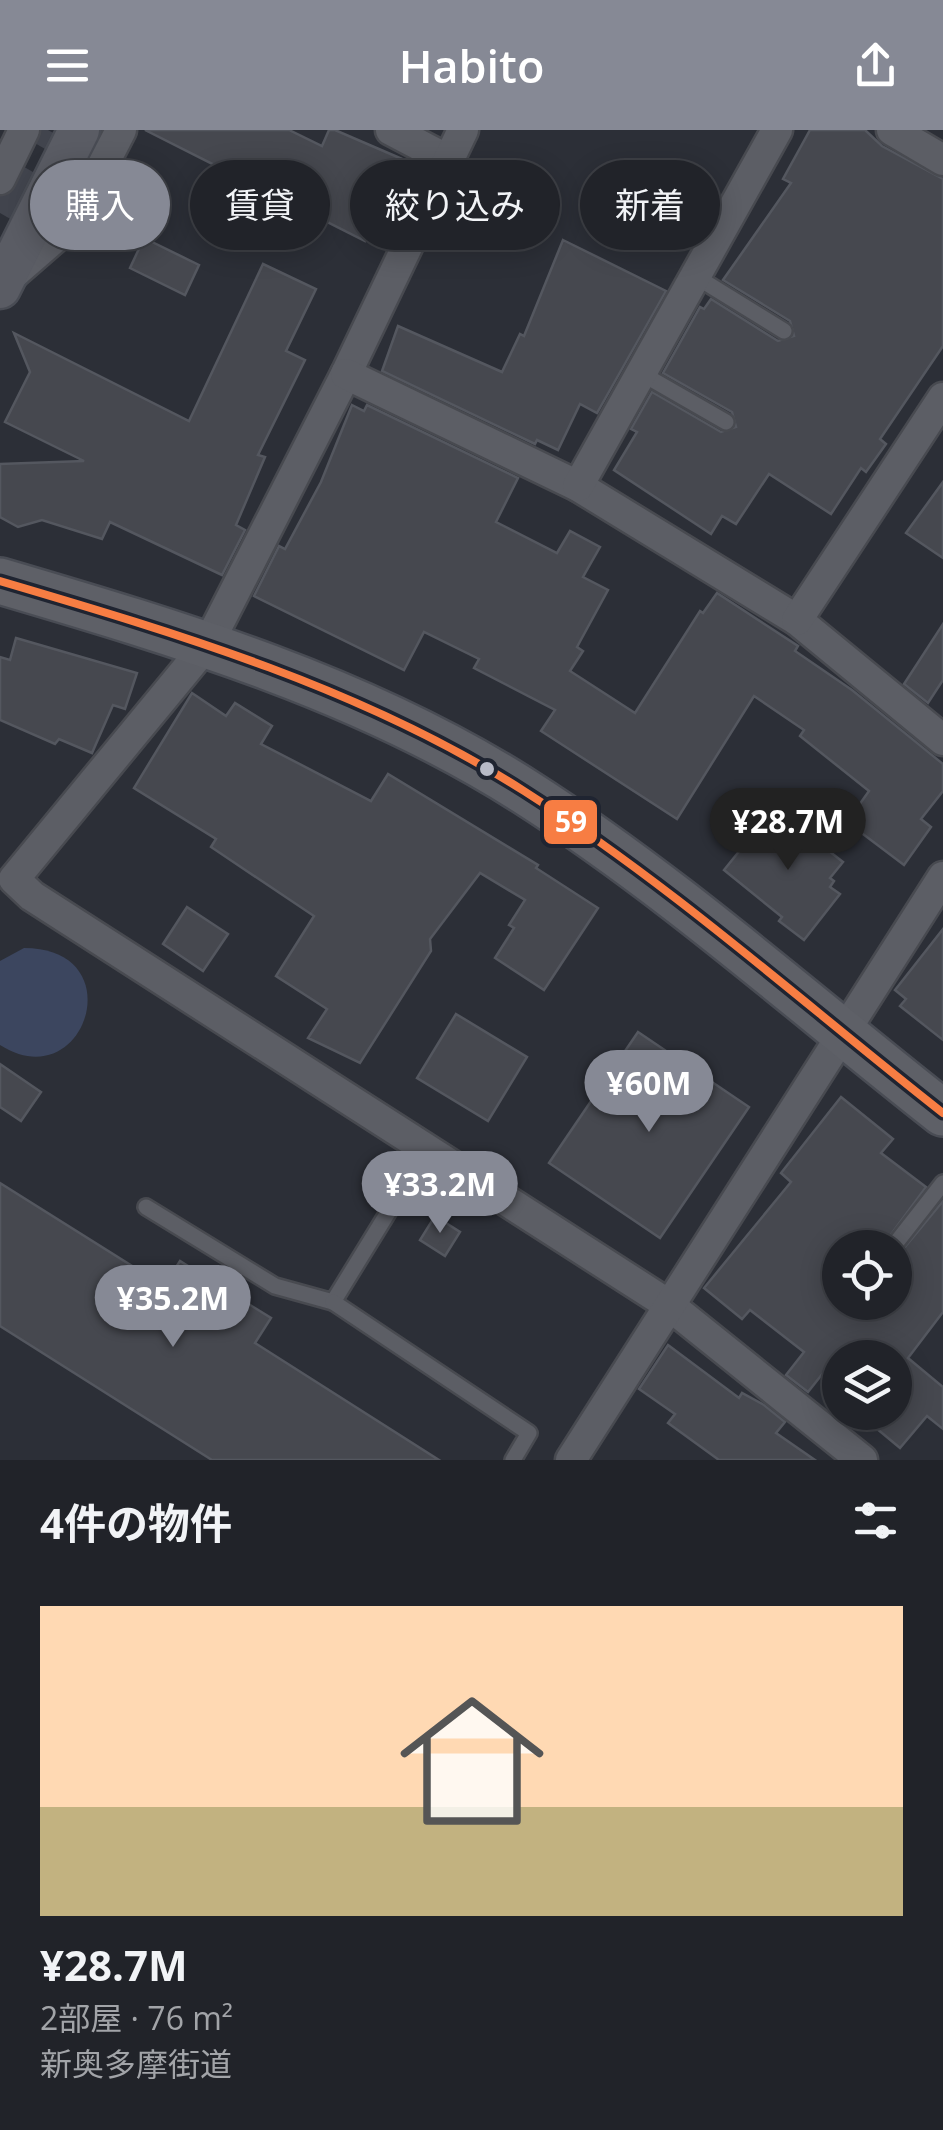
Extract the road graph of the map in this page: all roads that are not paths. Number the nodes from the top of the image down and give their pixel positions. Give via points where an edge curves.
1 (24, 130) edge
2 (79, 130) edge
3 (121, 130) edge
4 (392, 130) edge
5 (463, 130) edge
6 (776, 130) edge
7 (892, 130) edge
8 (448, 160) joint
9 (943, 160) edge
10 (1, 175) edge
11 (405, 250) edge
12 (695, 276) junction
13 (1, 280) edge
14 (784, 331) dead end
15 (639, 372) junction
16 (346, 374) junction
17 (943, 398) edge
18 (726, 422) dead end
19 (578, 486) junction
20 (0, 581) edge
21 (796, 620) junction
22 (209, 642) junction
23 (943, 740) edge
24 (943, 877) edge
25 (7, 888) edge
26 (845, 1036) junction
27 (943, 1112) edge
28 (426, 1149) junction
29 (943, 1183) edge
30 (146, 1207) dead end
31 (906, 1230) edge
32 (333, 1302) junction
33 (669, 1305) junction
34 (513, 1460) edge
35 (571, 1460) edge
36 (862, 1460) edge

1 - 10 street
2 - 13 street
3 - 13 street via 74,221
4 - 8 street
5 - 8 street
6 - 12 street
7 - 9 street
11 - 16 street
12 - 14 lane
12 - 15 street
15 - 18 lane
15 - 19 street
16 - 19 street
16 - 22 street
17 - 21 street
19 - 21 street
20 - 22 main road
21 - 23 street
22 - 25 street
22 - 26 main road via 406,727 521,789 629,862
24 - 26 street
25 - 28 street via 32,896
26 - 27 main road
26 - 33 street
28 - 32 lane
28 - 33 street
29 - 31 lane
30 - 32 lane via 275,1286
32 - 34 lane via 529,1433
33 - 35 street
33 - 36 street

